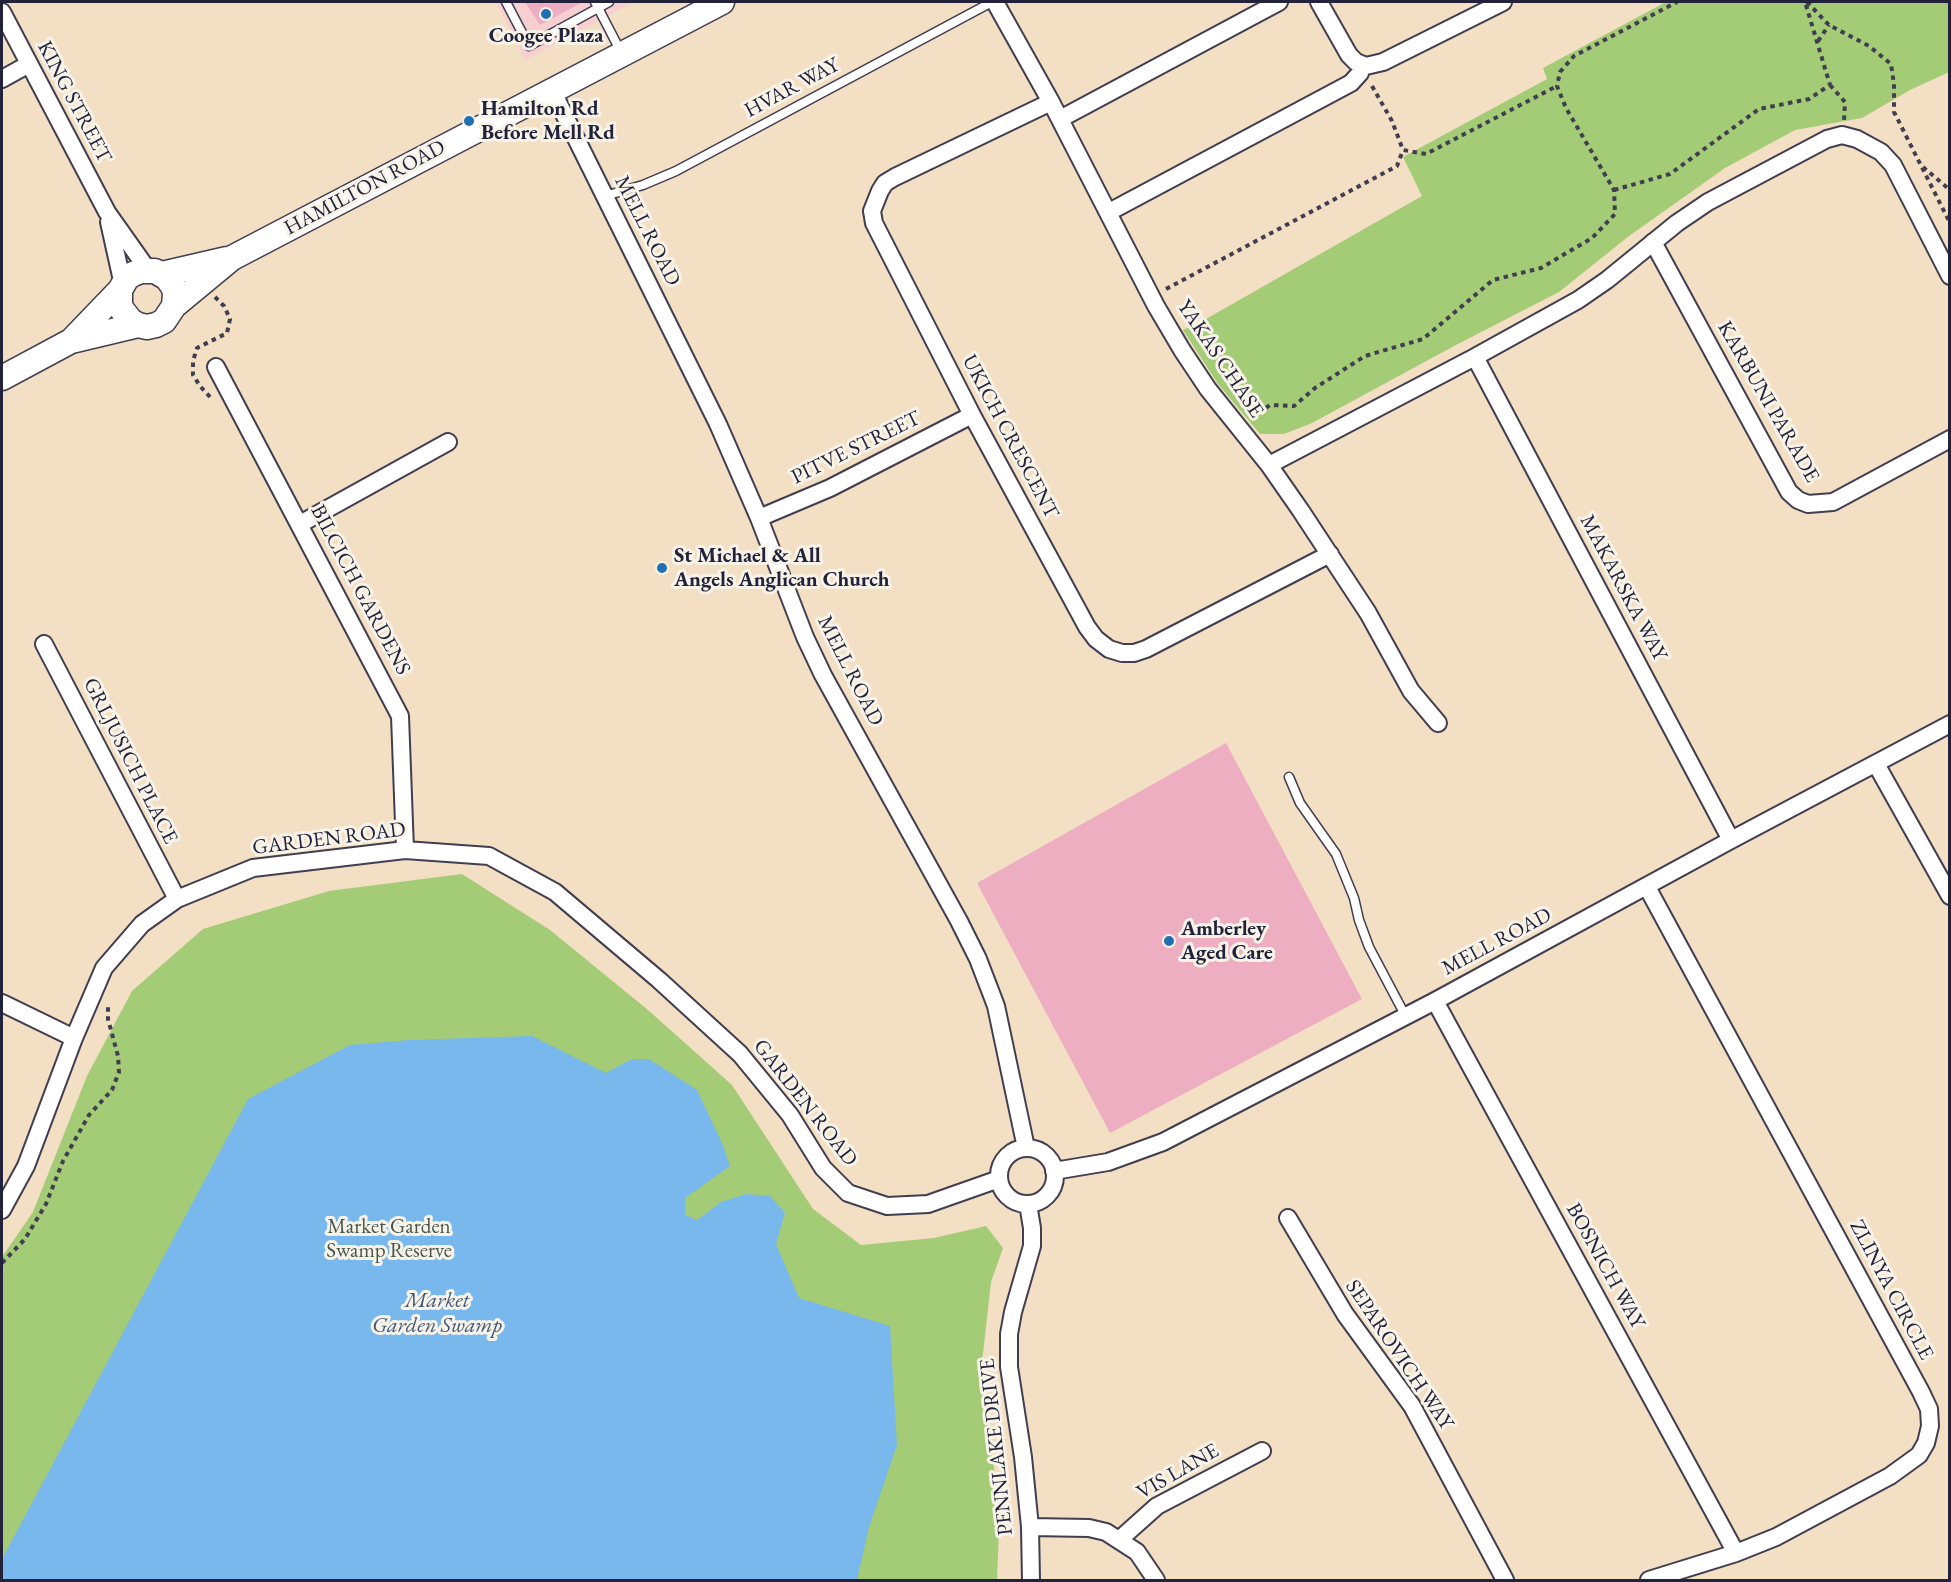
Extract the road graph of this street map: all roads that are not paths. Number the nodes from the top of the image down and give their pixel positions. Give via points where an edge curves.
1 (506, 2) edge
2 (609, 2) edge
3 (722, 2) edge
4 (994, 2) edge
5 (1279, 2) edge
6 (1319, 2) edge
7 (1503, 2) edge
8 (596, 4) edge
9 (2, 12) edge
10 (623, 55) junction
11 (29, 64) junction
12 (1364, 65) junction
13 (2, 79) edge
14 (552, 90) junction
15 (1051, 102) junction
16 (1060, 118) junction
17 (604, 196) junction
18 (107, 212) junction
19 (1109, 213) junction
20 (1653, 242) junction
21 (232, 258) junction
22 (155, 272) junction
23 (1950, 276) edge
24 (121, 287) junction
25 (174, 306) junction
26 (138, 325) junction
27 (71, 341) junction
28 (1475, 357) junction
29 (216, 367) dead end
30 (2, 378) edge
31 (972, 415) junction
32 (1950, 439) edge
33 (448, 442) dead end
34 (1269, 465) junction
35 (759, 518) junction
36 (300, 524) junction
37 (1330, 554) junction
38 (44, 644) dead end
39 (1438, 723) dead end
40 (1950, 724) edge
41 (1876, 764) junction
42 (1289, 777) dead end
43 (1731, 840) junction
44 (405, 850) junction
45 (1647, 887) junction
46 (1950, 896) edge
47 (177, 899) junction
48 (1435, 1001) junction
49 (2, 1003) edge
50 (1405, 1015) junction
51 (74, 1038) junction
52 (1026, 1148) junction
53 (1054, 1171) junction
54 (999, 1179) junction
55 (1028, 1204) junction
56 (2, 1210) edge
57 (1288, 1218) dead end
58 (1262, 1451) dead end
59 (1030, 1527) junction
60 (1120, 1539) junction
61 (1736, 1553) junction
62 (1031, 1581) edge
63 (1156, 1581) edge
64 (1505, 1581) edge
65 (1649, 1581) edge

1 - 8 lane via 529,46
2 - 8 lane
3 - 10 main road, HAMILTON ROAD
4 - 15 street, YAKAS CHASE
4 - 17 lane, HVAR WAY via 676,171
5 - 16 street
6 - 12 street via 1348,55
7 - 12 street via 1383,62
8 - 10 lane
9 - 11 street, KING STREET
10 - 14 main road, HAMILTON ROAD
11 - 13 street
11 - 18 street, KING STREET
12 - 19 street via 1351,82
14 - 17 street, MELL ROAD
14 - 21 main road, HAMILTON ROAD
15 - 16 street, YAKAS CHASE
15 - 31 street, UKICH CRESCENT via 885,183 872,212 874,223
16 - 19 street, YAKAS CHASE
17 - 35 street, MELL ROAD via 718,424
18 - 22 street, KING STREET
18 - 24 street, KING STREET
19 - 34 street, YAKAS CHASE via 1182,350
20 - 23 street via 1708,202 1806,149 1842,135 1870,145 1893,165
20 - 28 street via 1578,300
20 - 32 street, KARBUNI PARADE via 1789,492 1798,500 1808,504 1833,502
21 - 22 main road, HAMILTON ROAD
21 - 25 main road, HAMILTON ROAD
22 - 24 main road via 133,274
22 - 25 main road via 174,288
24 - 26 main road via 120,307
24 - 27 main road
25 - 26 main road via 156,325
26 - 27 main road
27 - 30 main road
28 - 34 street
28 - 43 street, MAKARSKA WAY
29 - 36 street, BILCICH GARDENS
31 - 35 street, PITVE STREET via 830,488
31 - 37 street, UKICH CRESCENT via 1087,627 1109,649 1122,653 1146,649
33 - 36 street
34 - 37 street, YAKAS CHASE
35 - 52 street, MELL ROAD via 823,675 978,959 996,1006
36 - 44 street, BILCICH GARDENS via 400,716
37 - 39 street, YAKAS CHASE via 1411,691
38 - 47 street, GRLJUSICH PLACE
40 - 41 street, MELL ROAD
41 - 43 street, MELL ROAD
41 - 46 street
42 - 50 lane via 1300,803 1336,854 1369,946
43 - 45 street, MELL ROAD
44 - 47 street, GARDEN ROAD via 253,868
44 - 54 street, GARDEN ROAD via 489,856 555,892 740,1054 790,1115 823,1168 848,1193 887,1206 928,1204
45 - 48 street, MELL ROAD
45 - 61 street, ZLINYA CIRCLE via 1929,1409 1926,1443 1908,1465 1776,1537
47 - 51 street, GARDEN ROAD via 142,924 104,968
48 - 50 street, MELL ROAD
48 - 61 street, BOSNICH WAY
49 - 51 street
50 - 53 street, MELL ROAD via 1163,1142 1108,1162
51 - 56 street, GARDEN ROAD via 26,1166
52 - 53 street via 1041,1152
52 - 54 street via 1009,1154
53 - 55 street via 1052,1190 1046,1197
54 - 55 street via 1005,1194
55 - 59 street, PENNLAKE DRIVE via 1032,1246 1013,1312 1009,1367
57 - 64 street, SEPAROVICH WAY via 1345,1314 1412,1406
58 - 60 street, VIS LANE via 1157,1506
59 - 60 street via 1089,1528
59 - 62 street, PENNLAKE DRIVE
60 - 63 street via 1137,1552
61 - 65 street, ZLINYA CIRCLE

